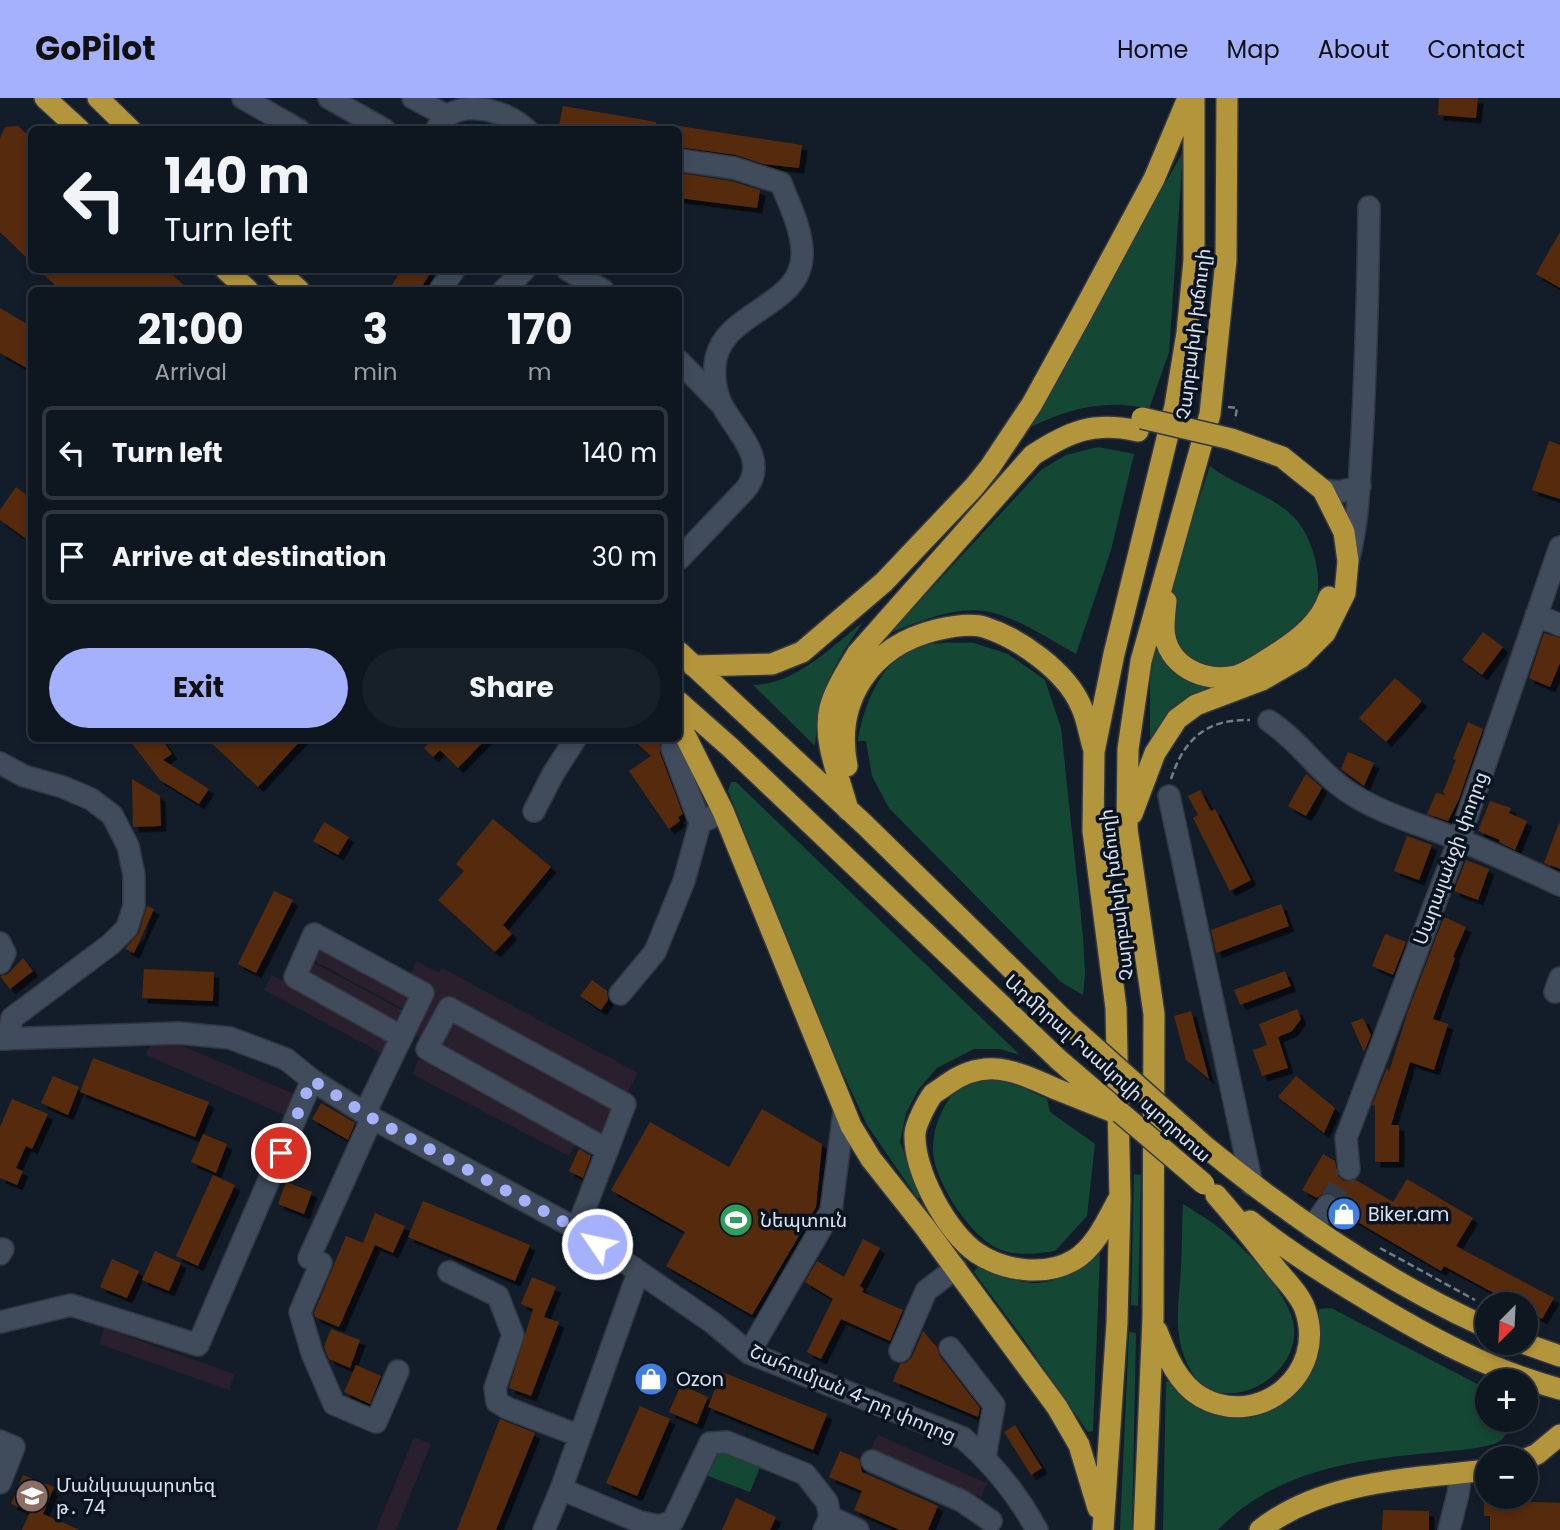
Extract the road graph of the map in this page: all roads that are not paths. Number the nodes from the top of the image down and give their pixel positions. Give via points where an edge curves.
1 (45, 98) edge
2 (98, 98) edge
3 (243, 98) edge
4 (329, 98) edge
5 (414, 98) edge
6 (1191, 98) edge
7 (1227, 98) edge
8 (441, 123) edge
9 (76, 126) edge
10 (127, 126) edge
11 (292, 126) edge
12 (378, 126) edge
13 (522, 126) edge
14 (682, 160) edge
15 (1369, 207) dead end
16 (280, 273) edge
17 (521, 273) edge
18 (573, 273) edge
19 (296, 287) edge
20 (507, 287) edge
21 (598, 287) edge
22 (682, 364) edge
23 (722, 404) junction
24 (1140, 424) junction
25 (1230, 440) junction
26 (990, 467) junction
27 (1360, 486) junction
28 (1323, 490) junction
29 (1560, 547) edge
30 (682, 556) edge
31 (1168, 560) junction
32 (1348, 561) junction
33 (1536, 615) junction
34 (1560, 625) edge
35 (686, 659) edge
36 (682, 705) edge
37 (1269, 721) road end
38 (682, 730) edge
39 (573, 742) edge
40 (674, 742) edge
41 (1094, 752) junction
42 (0, 762) edge
43 (1169, 796) road end
44 (848, 810) junction
45 (534, 811) dead end
46 (723, 811) junction
47 (700, 823) junction
48 (865, 825) junction
49 (1127, 829) junction
50 (1459, 840) junction
51 (1560, 885) edge
52 (0, 943) edge
53 (0, 963) edge
54 (620, 993) dead end
55 (402, 1037) junction
56 (4, 1039) edge
57 (312, 1080) junction
58 (844, 1112) junction
59 (368, 1116) junction
60 (1126, 1117) junction
61 (606, 1149) junction
62 (1349, 1169) tunnel mouth
63 (1252, 1185) junction
64 (1210, 1189) junction
65 (1119, 1199) junction
66 (1328, 1205) tunnel mouth
67 (1312, 1228) junction
68 (577, 1229) junction
69 (956, 1268) junction
70 (449, 1272) dead end
71 (638, 1273) junction
72 (0, 1322) edge
73 (1117, 1322) junction
74 (1152, 1322) junction
75 (1475, 1322) edge
76 (950, 1348) dead end
77 (1538, 1348) edge
78 (900, 1351) dead end
79 (749, 1353) junction
80 (1560, 1356) edge
81 (398, 1371) dead end
82 (1560, 1390) edge
83 (1560, 1435) edge
84 (580, 1436) junction
85 (0, 1441) edge
86 (1538, 1453) edge
87 (985, 1457) junction
88 (872, 1461) dead end
89 (1475, 1471) edge
90 (1461, 1473) junction
91 (0, 1483) edge
92 (561, 1489) junction
93 (1013, 1491) junction
94 (827, 1524) edge
95 (991, 1525) edge
96 (641, 1526) edge
97 (1103, 1529) edge
98 (544, 1530) edge
99 (858, 1530) edge
100 (1037, 1530) edge
101 (1144, 1530) edge
102 (1260, 1530) edge
103 (1449, 1530) edge

1 - 9 highway
2 - 10 highway
3 - 11 street
4 - 12 street
5 - 8 street
6 - 26 highway via 1114,254 1032,404
6 - 41 highway, Չարբախի խճուղի via 1194,260 1188,334
7 - 31 highway, Չարբախի խճուղի via 1226,260 1210,414
8 - 13 street via 466,110 493,110
14 - 23 street via 734,168 782,183 803,249 792,284 736,326 718,349 715,379
15 - 27 street
16 - 19 highway
17 - 20 street
18 - 21 street
22 - 23 street
23 - 30 street via 753,459 753,480
24 - 25 highway, bridge
24 - 26 highway via 1120,414 1079,418 1024,443
24 - 44 highway via 1088,429 1033,454 856,654 830,708 828,730
25 - 28 highway via 1282,457
25 - 31 highway via 1297,481 1317,503 1334,549 1335,570 1326,607 1302,636 1239,675 1197,674 1175,658 1164,630
26 - 35 highway via 884,582 802,652 772,664
27 - 28 street via 1339,492
27 - 32 street
28 - 32 highway via 1344,532
29 - 33 street, Սարալանջի փողոց
31 - 49 highway, Չարբախի խճուղի via 1133,705
32 - 49 highway via 1340,604 1325,634 1300,658 1262,680 1196,705 1177,719 1155,752
33 - 34 street
33 - 50 street, Սարալանջի փողոց
35 - 44 highway, Ադմիրալ Իսակովի պողոտա
36 - 60 highway, Ադմիրալ Իսակովի պողոտա, bridge via 1059,1060
37 - 50 street via 1287,732 1325,775 1354,796
38 - 46 highway
39 - 45 street
40 - 47 street via 672,748
41 - 48 highway via 1081,705 1059,672 1019,644 982,626 922,634 885,656 849,700 845,756
41 - 65 highway, Չարբախի խճուղի via 1093,831 1116,1008
42 - 56 street via 24,776 91,799 112,815 128,846 134,875 134,906 127,928 12,1018
43 - 63 street
44 - 48 highway, Ադմիրալ Իսակովի պողոտա
46 - 47 street
46 - 58 highway
47 - 54 street via 684,881 655,952
48 - 63 highway, Ադմիրալ Իսակովի պողոտա, bridge via 1065,1021
49 - 74 highway, Չարբախի խճուղի via 1154,1014
50 - 51 street
50 - 62 street, Սարալանջի փողոց via 1346,1138
52 - 53 street via 5,953
55 - 55 street via 423,993 314,934 295,977
55 - 59 street
56 - 57 street, Շահումյան 4-րդ փողոց via 179,1033 230,1038 286,1059
57 - 59 street, Շահումյան 4-րդ փողոց
57 - 72 street via 198,1345 71,1305
58 - 69 highway via 871,1159
58 - 79 street via 831,1211
59 - 68 street, Շահումյան 4-րդ փողոց
59 - 81 street via 309,1258 321,1263 300,1312 334,1404 376,1422
60 - 64 highway, Ադմիրալ Իսակովի պողոտա, bridge
60 - 65 highway, bridge via 990,1067 972,1069 933,1095 915,1130 918,1159 931,1196 976,1252 1009,1268 1045,1270 1075,1260 1094,1241
61 - 61 street via 625,1104 449,1008 427,1049
61 - 68 street
63 - 67 highway, Ադմիրալ Իսակովի պողոտա
64 - 74 highway via 1304,1306 1310,1335 1304,1366 1274,1397 1245,1405 1216,1403 1184,1382 1165,1354
64 - 82 highway, Ադմիրալ Իսակովի պողոտա via 1272,1239 1410,1326 1519,1378
65 - 73 highway, Չարբախի խճուղի
66 - 67 street
67 - 75 highway, Ադմիրալ Իսակովի պողոտա via 1391,1278
68 - 71 street, Շահումյան 4-րդ փողոց
69 - 78 street via 926,1291
69 - 97 highway via 1057,1406 1091,1478
70 - 84 street via 498,1296 513,1335 495,1388 497,1402
71 - 79 street, Շահումյան 4-րդ փողոց
71 - 84 street
73 - 74 highway
73 - 97 highway, Չարբախի խճուղի
74 - 101 highway, Չարբախի խճուղի
76 - 87 street via 993,1405
77 - 80 highway
79 - 87 street, Շահումյան 4-րդ փողոց via 963,1438
83 - 86 highway
84 - 92 street
85 - 91 street via 14,1447
87 - 93 street, Շահումյան 4-րդ փողոց
88 - 95 street via 962,1501
89 - 90 highway
90 - 102 highway via 1332,1492 1290,1510
90 - 103 street
92 - 96 street
92 - 98 street
93 - 95 street
93 - 100 street, Շահումյան 4-րդ փողոց
94 - 96 street via 827,1502 805,1474 727,1442 710,1443 673,1521 660,1527
94 - 99 street

